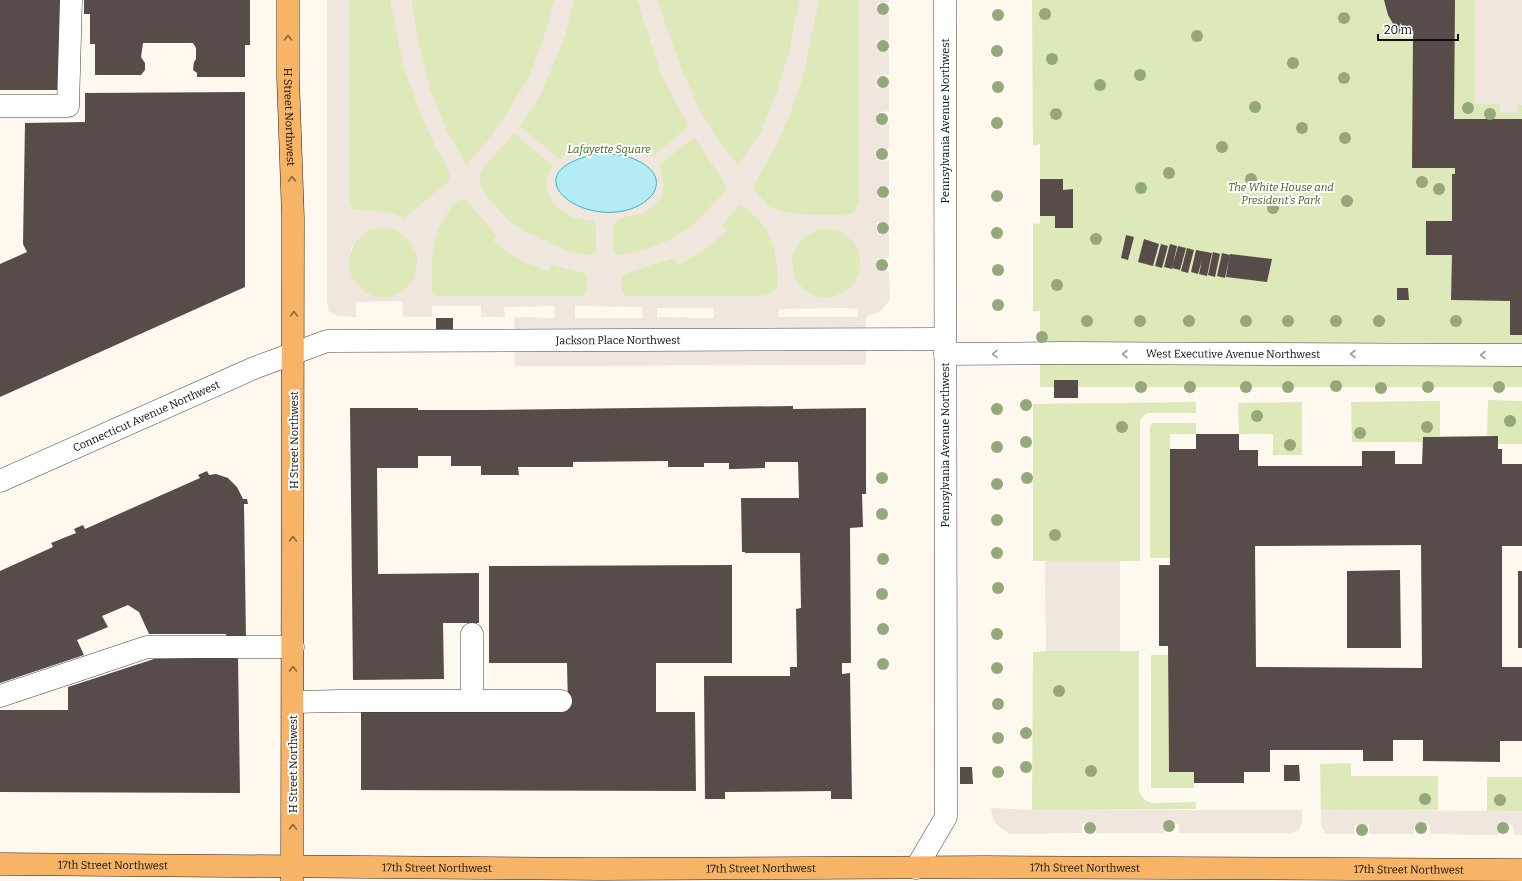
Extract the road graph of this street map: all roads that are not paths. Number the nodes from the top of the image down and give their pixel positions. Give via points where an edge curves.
1 (71, 0) edge
2 (288, 0) edge
3 (944, 0) edge
4 (0, 106) edge
5 (945, 346) junction
6 (294, 353) junction
7 (1522, 355) edge
8 (0, 481) edge
9 (472, 634) dead end
10 (293, 647) junction
11 (0, 696) edge
12 (472, 701) junction
13 (561, 701) dead end
14 (293, 702) junction
15 (0, 864) edge
16 (1522, 870) edge
17 (292, 874) edge
18 (601, 875) edge
19 (913, 875) edge
20 (1128, 875) edge

1 - 4 street via 68,106
6 -> 2 main road, H Street Northwest
3 - 5 street, Pennsylvania Avenue Northwest
5 - 6 street, Jackson Place Northwest via 327,341
7 -> 5 street, West Executive Avenue Northwest via 1063,353
5 - 19 street, Pennsylvania Avenue Northwest via 946,817
6 - 8 street, Connecticut Avenue Northwest via 254,368
10 -> 6 main road, H Street Northwest
9 - 12 street
10 - 11 street via 147,647
14 -> 10 main road, H Street Northwest
12 - 13 street
12 - 14 street
17 -> 14 main road, H Street Northwest
15 - 17 main road, 17th Street Northwest
16 - 20 main road, 17th Street Northwest
17 - 18 main road, 17th Street Northwest
18 - 19 main road, 17th Street Northwest
19 - 20 main road, 17th Street Northwest

